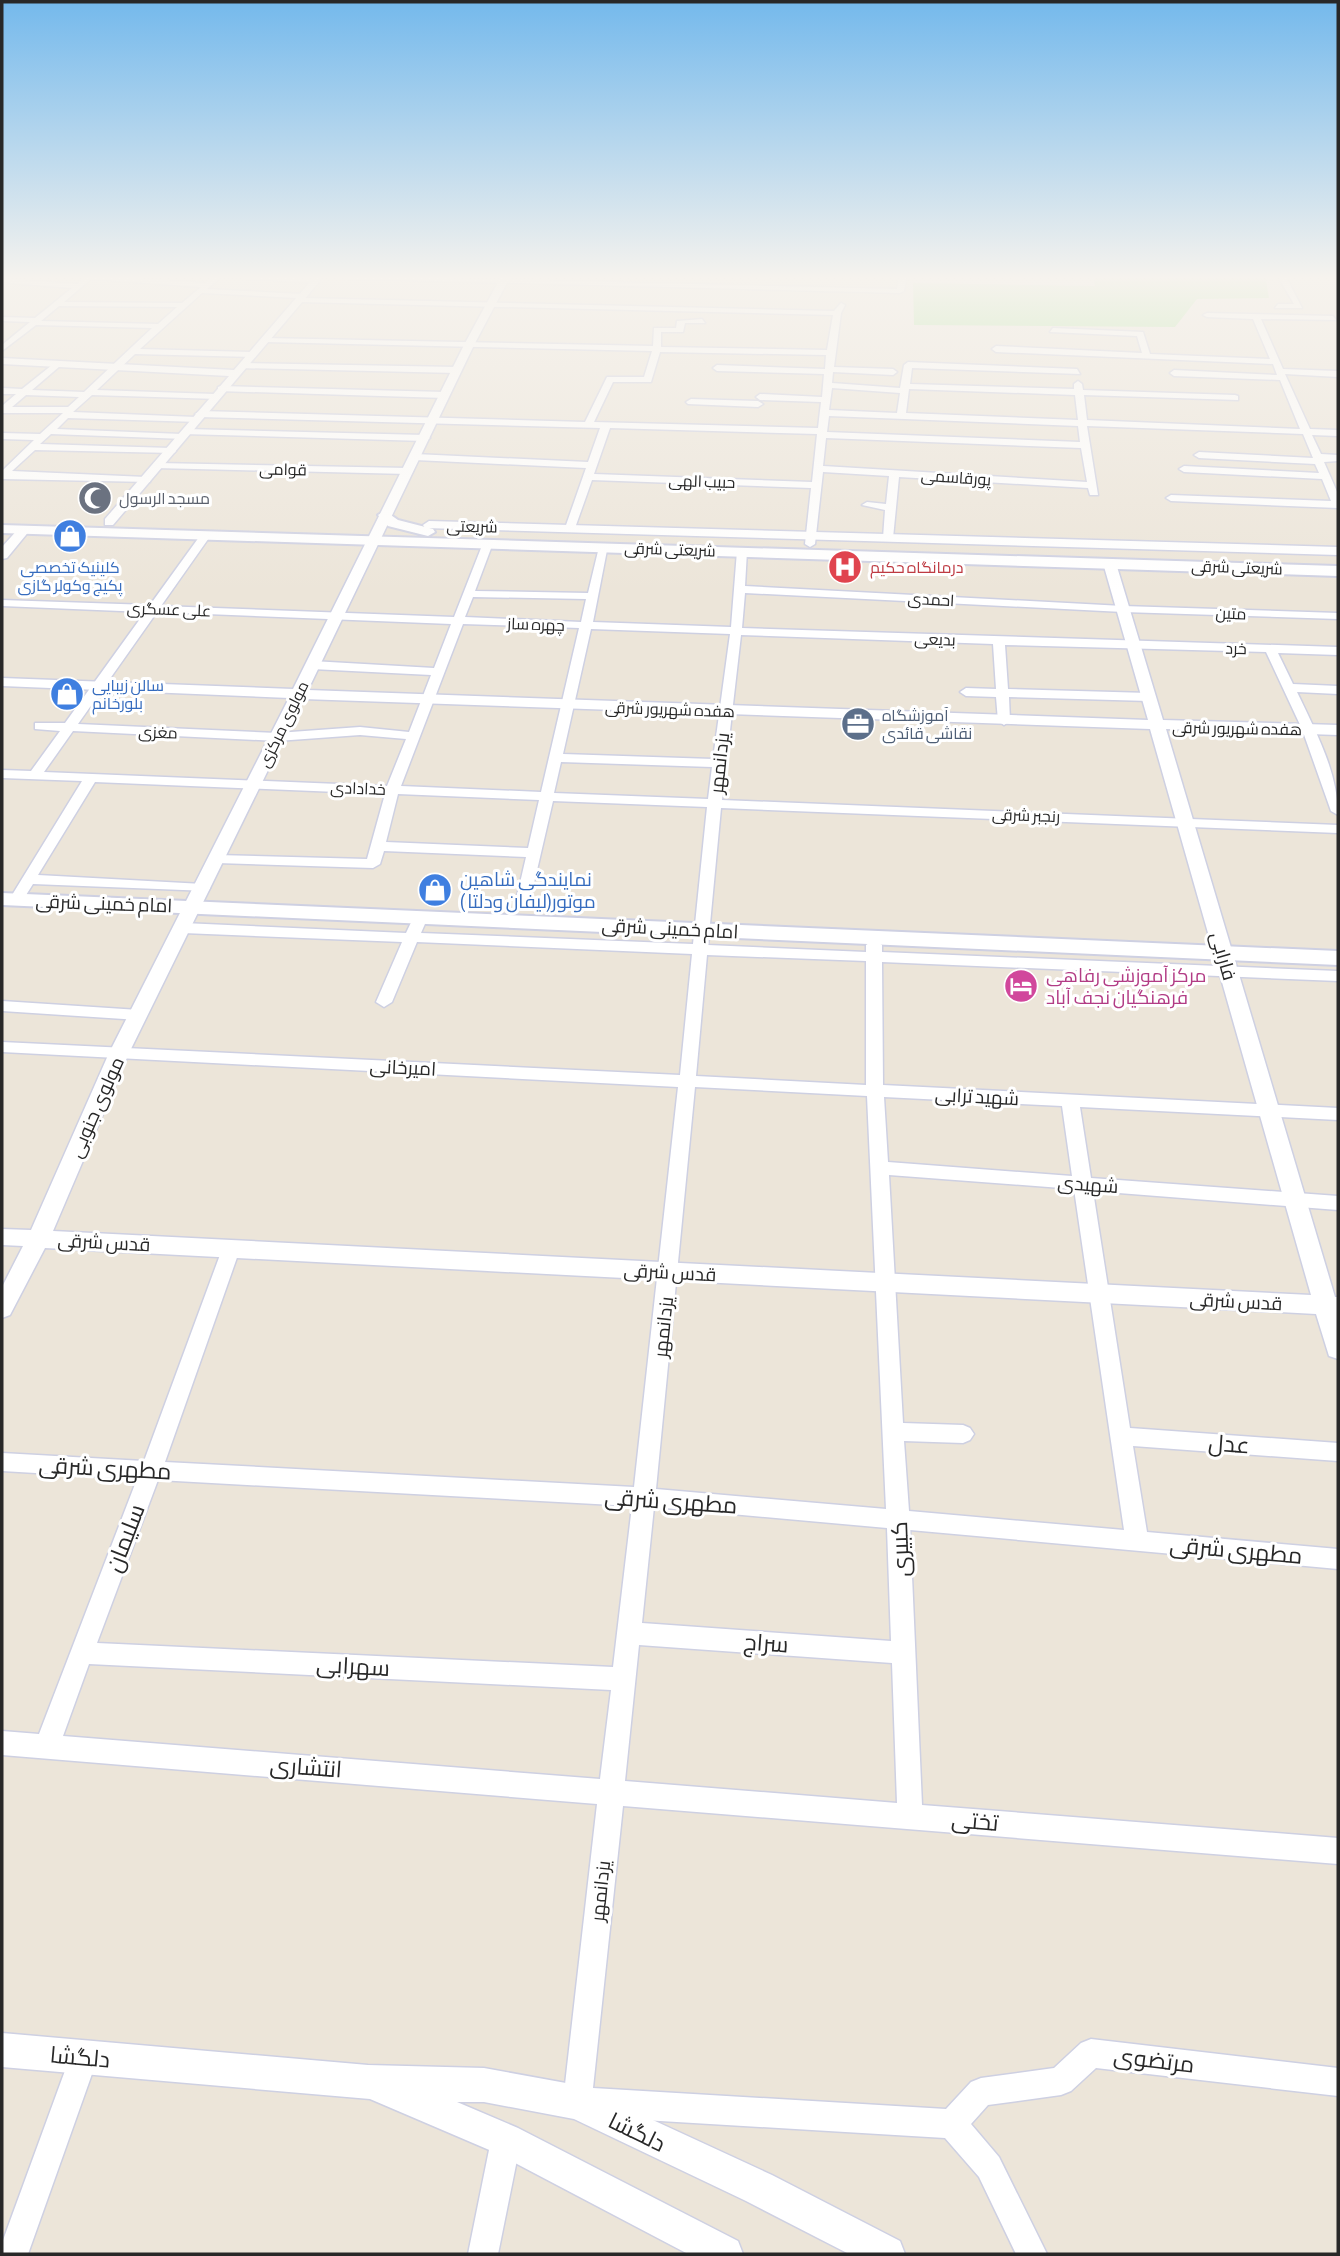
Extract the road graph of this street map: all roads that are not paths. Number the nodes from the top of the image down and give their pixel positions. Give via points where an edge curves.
1 (38, 380) edge
2 (103, 380) edge
3 (229, 380) edge
4 (452, 380) edge
5 (609, 380) edge
6 (766, 380) edge
7 (829, 380) edge
8 (905, 380) edge
9 (1078, 380) edge
10 (1285, 380) edge
11 (828, 386) junction
12 (904, 388) junction
13 (2, 391) edge
14 (25, 392) junction
15 (89, 393) junction
16 (218, 393) junction
17 (1079, 393) junction
18 (445, 395) junction
19 (1235, 398) dead end
20 (826, 400) junction
21 (759, 401) junction
22 (691, 402) dead end
23 (3, 410) edge
24 (69, 412) junction
25 (825, 413) junction
26 (901, 416) junction
27 (198, 417) junction
28 (433, 421) junction
29 (1082, 422) junction
30 (588, 425) junction
31 (606, 425) junction
32 (751, 430) junction
33 (1306, 431) junction
34 (823, 433) junction
35 (1338, 433) edge
36 (46, 434) junction
37 (184, 435) junction
38 (2, 436) edge
39 (425, 438) junction
40 (1085, 445) junction
41 (33, 447) junction
42 (170, 451) junction
43 (1199, 455) dead end
44 (415, 457) junction
45 (1338, 458) edge
46 (1319, 459) junction
47 (592, 465) junction
48 (158, 466) junction
49 (818, 469) junction
50 (1184, 469) dead end
51 (408, 471) junction
52 (894, 473) junction
53 (3, 475) edge
54 (1326, 476) junction
55 (588, 477) junction
56 (146, 480) junction
57 (816, 485) junction
58 (1171, 498) dead end
59 (1337, 500) edge
60 (867, 505) dead end
61 (891, 507) junction
62 (385, 515) junction
63 (2, 520) edge
64 (110, 523) junction
65 (570, 528) junction
66 (2, 529) edge
67 (430, 529) junction
68 (24, 530) junction
69 (513, 531) junction
70 (277, 532) junction
71 (206, 535) junction
72 (375, 535) junction
73 (453, 538) junction
74 (888, 538) junction
75 (810, 540) junction
76 (488, 543) junction
77 (604, 547) junction
78 (742, 551) junction
79 (1338, 551) edge
80 (2, 555) edge
81 (1338, 561) edge
82 (1110, 562) junction
83 (1338, 571) edge
84 (740, 589) junction
85 (468, 594) junction
86 (592, 596) junction
87 (2, 603) edge
88 (152, 609) junction
89 (1123, 609) junction
90 (337, 616) junction
91 (1338, 616) edge
92 (458, 621) junction
93 (584, 626) junction
94 (736, 632) junction
95 (999, 642) junction
96 (1134, 646) junction
97 (1270, 649) junction
98 (1338, 651) edge
99 (312, 665) junction
100 (438, 672) junction
101 (2, 682) edge
102 (101, 685) junction
103 (1289, 688) junction
104 (1338, 690) edge
105 (966, 692) dead end
106 (298, 693) junction
107 (1003, 693) junction
108 (1149, 697) junction
109 (427, 698) junction
110 (565, 704) junction
111 (724, 711) junction
112 (1004, 721) junction
113 (40, 726) dead end
114 (1158, 727) junction
115 (71, 728) junction
116 (1308, 729) junction
117 (1338, 730) edge
118 (413, 736) junction
119 (277, 737) junction
120 (554, 758) junction
121 (719, 763) junction
122 (2, 774) edge
123 (35, 775) junction
124 (91, 778) junction
125 (254, 784) junction
126 (393, 789) junction
127 (547, 795) junction
128 (714, 802) junction
129 (1338, 811) edge
130 (1185, 821) junction
131 (1338, 829) edge
132 (378, 846) junction
133 (535, 853) junction
134 (217, 859) junction
135 (29, 879) junction
136 (524, 895) dead end
137 (198, 898) junction
138 (9, 899) edge
139 (416, 927) junction
140 (183, 928) junction
141 (701, 939) junction
142 (874, 946) junction
143 (1338, 958) edge
144 (1225, 962) junction
145 (1338, 976) edge
146 (384, 1002) dead end
147 (2, 1006) edge
148 (139, 1015) junction
149 (2, 1047) edge
150 (119, 1053) junction
151 (686, 1082) junction
152 (875, 1091) junction
153 (1070, 1101) junction
154 (1269, 1111) junction
155 (1338, 1114) edge
156 (881, 1168) junction
157 (1084, 1183) junction
158 (1294, 1200) junction
159 (1338, 1203) edge
160 (2, 1237) edge
161 (38, 1239) junction
162 (231, 1249) junction
163 (669, 1272) junction
164 (885, 1283) junction
165 (1099, 1294) junction
166 (1332, 1306) edge
167 (2, 1309) edge
168 (1338, 1349) edge
169 (894, 1432) junction
170 (962, 1434) dead end
171 (1121, 1436) junction
172 (1338, 1452) edge
173 (2, 1462) edge
174 (151, 1471) junction
175 (644, 1497) junction
176 (898, 1520) junction
177 (1137, 1541) junction
178 (1338, 1559) edge
179 (629, 1633) junction
180 (82, 1653) junction
181 (904, 1653) junction
182 (624, 1679) junction
183 (2, 1743) edge
184 (46, 1746) junction
185 (611, 1791) junction
186 (910, 1815) junction
187 (1338, 1851) edge
188 (2, 2050) edge
189 (84, 2057) junction
190 (368, 2081) junction
191 (1338, 2082) edge
192 (577, 2102) junction
193 (952, 2124) junction
194 (506, 2140) junction
195 (13, 2254) edge
196 (483, 2254) edge
197 (725, 2254) edge
198 (887, 2254) edge
199 (1032, 2254) edge

1 - 14 street
2 - 15 street
3 - 16 street
4 - 18 street, مولوی مرکزی
5 - 30 street
6 - 21 street
7 - 11 street
8 - 12 street
9 - 17 street
10 - 33 street
11 - 12 street
11 - 20 street
12 - 17 street
12 - 26 street
13 - 14 street
14 - 15 street
14 - 23 street
15 - 16 street
15 - 24 street
16 - 18 street
16 - 27 street
17 - 19 street
17 - 29 street
18 - 28 street, مولوی مرکزی
20 - 21 street
20 - 25 street
21 - 22 street
21 - 32 street
23 - 24 street
24 - 27 street
24 - 36 street
25 - 26 street
25 - 34 street
26 - 29 street
27 - 28 street
27 - 37 street
28 - 30 street
28 - 39 street, مولوی مرکزی
29 - 33 street
29 - 40 street
30 - 31 street
31 - 32 street
31 - 47 street
32 - 34 street
33 - 35 street
33 - 46 street
34 - 40 street
34 - 49 street
36 - 37 street
36 - 38 street
36 - 41 street
37 - 39 street
37 - 42 street
39 - 44 street, مولوی مرکزی
40 - 52 street, پورقاسمی via 1093,489
41 - 42 street
41 - 53 street
42 - 48 street
43 - 46 street
44 - 47 street
44 - 51 street, مولوی مرکزی
45 - 46 street
46 - 54 street
47 - 55 street
48 - 51 street, قوامی
48 - 56 street
49 - 52 street, پورقاسمی
49 - 57 street
50 - 54 street
51 - 62 street, مولوی مرکزی
52 - 61 street
53 - 56 street
54 - 59 street
55 - 57 street, حبیب الهی
55 - 65 street
56 - 64 street
57 - 75 street
58 - 59 street
60 - 61 street
61 - 74 street
62 - 67 main road via 404,526
62 - 72 street, مولوی مرکزی
63 - 64 main road, شریعتی شرقی
64 - 70 main road, شریعتی شرقی
65 - 69 street, شریعتی شرقی
65 - 75 street, شریعتی شرقی
66 - 68 main road, شریعتی شرقی
67 - 69 street, شریعتی
67 - 72 main road, شریعتی شرقی
67 - 73 main road, شریعتی شرقی
68 - 71 main road, شریعتی شرقی
68 - 80 street
69 - 73 main road, شریعتی شرقی
69 - 75 main road, شریعتی شرقی
70 - 71 main road, شریعتی شرقی
70 - 72 main road, شریعتی شرقی
71 - 88 street
72 - 73 main road, شریعتی شرقی
72 - 90 street, مولوی مرکزی
73 - 76 main road, شریعتی شرقی
74 - 75 street, شریعتی شرقی
74 - 79 street, شریعتی شرقی
75 - 81 main road, شریعتی شرقی
76 - 77 main road, شریعتی شرقی
76 - 85 street
77 - 78 main road, شریعتی شرقی
77 - 86 street
78 - 82 main road, شریعتی شرقی
78 - 84 street, یزدانمهر
82 - 83 main road, شریعتی شرقی
82 - 89 street, فارابی
84 - 89 street, احمدی
84 - 94 street, یزدانمهر
85 - 86 street
85 - 92 street
86 - 93 street
87 - 88 street, علی عسگری
88 - 90 street, علی عسگری
88 - 102 street
89 - 91 street, متین
89 - 96 street, فارابی
90 - 92 street, چهره ساز
90 - 99 street, مولوی مرکزی
92 - 93 street, چهره ساز
92 - 100 street
93 - 94 street, چهره ساز
93 - 110 street
94 - 95 street, بدیعی
94 - 111 street, یزدانمهر
95 - 96 street, بدیعی
95 - 107 street
96 - 97 street, خرد
96 - 108 street, فارابی
97 - 98 street, خرد
97 - 103 street
99 - 100 street
99 - 106 street, مولوی مرکزی
100 - 109 street
101 - 102 street, هفده شهریور شرقی
102 - 106 street, هفده شهریور شرقی
102 - 115 street
103 - 104 street
103 - 116 street
105 - 107 street
106 - 109 street, هفده شهریور شرقی
106 - 119 street, مولوی مرکزی
107 - 108 street
107 - 112 street
108 - 114 street, فارابی
109 - 110 street, هفده شهریور شرقی
109 - 118 street
110 - 111 street, هفده شهریور شرقی
110 - 120 street
111 - 112 street, هفده شهریور شرقی
111 - 121 street, یزدانمهر
112 - 114 street, هفده شهریور شرقی
113 - 115 street, مغزی
114 - 116 street, هفده شهریور شرقی
114 - 130 street, فارابی
115 - 119 street, مغزی
115 - 123 street
116 - 117 street, هفده شهریور شرقی
116 - 129 street
118 - 119 street, مغزی via 360,731
118 - 126 street
119 - 125 street, مولوی مرکزی
120 - 121 street
120 - 127 street
121 - 128 street, یزدانمهر
122 - 123 street, خدادادی
123 - 124 street, خدادادی
124 - 125 street, خدادادی
124 - 135 street
125 - 126 street, خدادادی
125 - 134 street, مولوی مرکزی
126 - 127 street, خدادادی
126 - 132 street
127 - 128 street, خدادادی
127 - 133 street
128 - 130 street, رنجبر شرقی
128 - 141 street, یزدانمهر
130 - 131 street, رنجبر شرقی
130 - 144 street, فارابی
132 - 133 street
132 - 134 street via 373,864
133 - 136 street
134 - 137 street, مولوی مرکزی
135 - 137 street
135 - 138 street
137 - 138 main road, امام خمینی شرقی
137 - 139 main road, امام خمینی شرقی
137 - 140 street, مولوی جنوبی
139 - 140 street
139 - 141 main road, امام خمینی شرقی
139 - 146 street
140 - 148 street, مولوی جنوبی
141 - 142 main road, امام خمینی شرقی
141 - 151 street, یزدانمهر
142 - 144 main road, امام خمینی شرقی
142 - 152 street, کبیری
143 - 144 main road, امام خمینی شرقی
144 - 145 street
144 - 154 street, فارابی
147 - 148 street
148 - 150 street, مولوی جنوبی
149 - 150 street, امیرخانی
150 - 151 street, امیرخانی
150 - 161 street, مولوی جنوبی
151 - 152 street, شهید ترابی
151 - 163 street, یزدانمهر
152 - 153 street, شهید ترابی
152 - 156 street, کبیری
153 - 154 street, شهید ترابی
153 - 157 street
154 - 155 street, شهید ترابی
154 - 158 street, فارابی
156 - 157 street, شهیدی
156 - 164 street, کبیری
157 - 158 street, شهیدی
157 - 165 street
158 - 159 street, شهیدی
158 - 166 street, فارابی
160 - 161 street, قدس شرقی
161 - 162 street, قدس شرقی
161 - 167 street, مولوی جنوبی
162 - 163 street, قدس شرقی
162 - 174 street, سلیمان
163 - 164 street, قدس شرقی
163 - 175 street, یزدانمهر
164 - 165 street, قدس شرقی
164 - 169 street, کبیری
165 - 166 street, قدس شرقی
165 - 171 street
166 - 168 street, فارابی
169 - 170 street
169 - 176 street, کبیری
171 - 172 street, عدل
171 - 177 street
173 - 174 street, مطهری شرقی
174 - 175 street, مطهری شرقی
174 - 180 street, سلیمان
175 - 176 street, مطهری شرقی
175 - 179 street, یزدانمهر
176 - 177 street, مطهری شرقی
176 - 181 street, کبیری
177 - 178 street, مطهری شرقی
179 - 181 street, سراج
179 - 182 street, یزدانمهر
180 - 182 street, سهرابی
180 - 184 street, سلیمان
181 - 186 street, کبیری
182 - 185 street, یزدانمهر
183 - 184 street, انتشاری
184 - 185 street, انتشاری
185 - 186 street, تختی
185 - 192 street, یزدانمهر
186 - 187 street, تختی
188 - 189 street, دلگشا
189 - 190 street, دلگشا
189 - 195 street
190 - 192 street, دلگشا via 484,2085
190 - 194 street, دلگشا
191 - 193 street, مرتضوی via 1091,2053 1061,2081 981,2092
192 - 193 street
192 - 198 street, دلگشا
193 - 199 street via 989,2167
194 - 196 street
194 - 197 street, دلگشا

